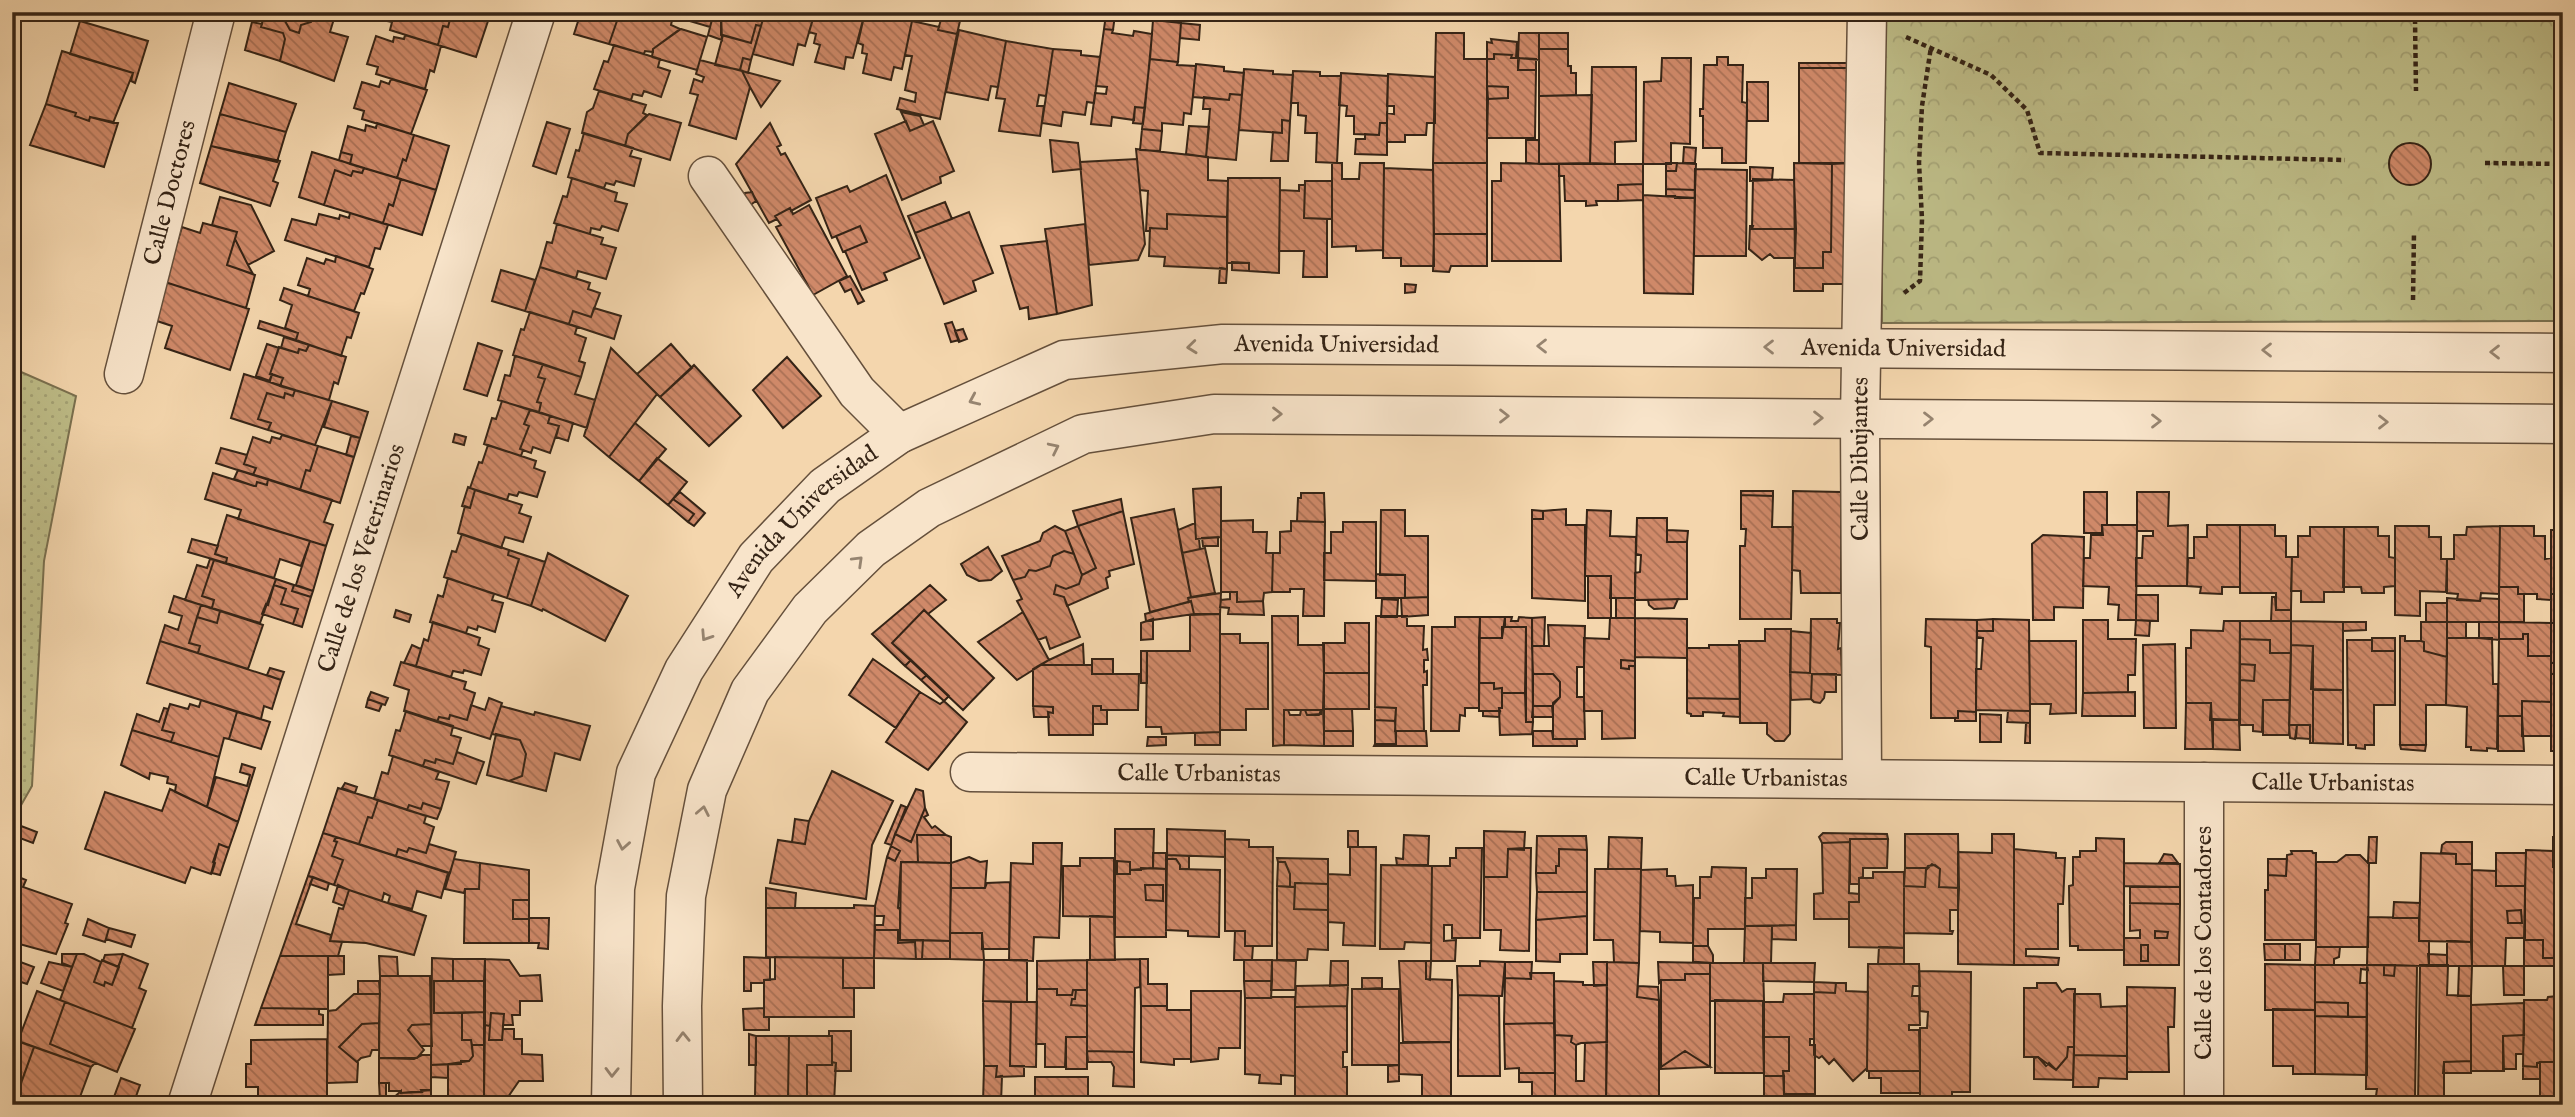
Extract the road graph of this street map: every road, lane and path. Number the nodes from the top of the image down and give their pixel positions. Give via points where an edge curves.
1 (216, 12) edge
2 (536, 12) edge
3 (2415, 19) dead end
4 (1882, 23) edge
5 (1931, 47) junction
6 (2416, 91) dead end
7 (2345, 160) dead end
8 (2485, 163) dead end
9 (2563, 164) edge
10 (708, 176) dead end
11 (2414, 232) dead end
12 (1898, 297) dead end
13 (2413, 300) dead end
14 (1862, 348) junction
15 (2563, 353) edge
16 (124, 374) dead end
17 (1860, 418) junction
18 (2563, 424) edge
19 (899, 434) junction
20 (970, 772) dead end
21 (1863, 779) junction
22 (2204, 782) junction
23 (2563, 785) edge
24 (187, 1105) edge
25 (611, 1105) edge
26 (683, 1105) edge
27 (2204, 1105) edge

1 - 16 street, Calle Doctores
2 - 24 street, Calle de los Veterinarios
3 - 6 path
4 - 5 path
4 - 14 street, Calle Dibujantes
5 - 7 path via 1991,75 2026,110 2040,153
5 - 12 path via 1919,163 1920,281
8 - 9 path
10 - 19 street via 857,392
11 - 13 path
15 -> 14 street, Avenida Universidad
14 - 17 street, Calle Dibujantes
14 -> 19 street, Avenida Universidad via 1223,344 1064,360
17 -> 18 street
17 - 21 street, Calle Dibujantes
26 -> 17 street via 686,896 707,790 750,691 810,609 871,549 929,508 1083,434 1214,414
19 -> 25 street, Avenida Universidad via 825,486 756,558 684,670 636,773 615,888
20 - 21 street, Calle Urbanistas
21 - 22 street, Calle Urbanistas
22 - 23 street, Calle Urbanistas
22 - 27 street, Calle de los Contadores

